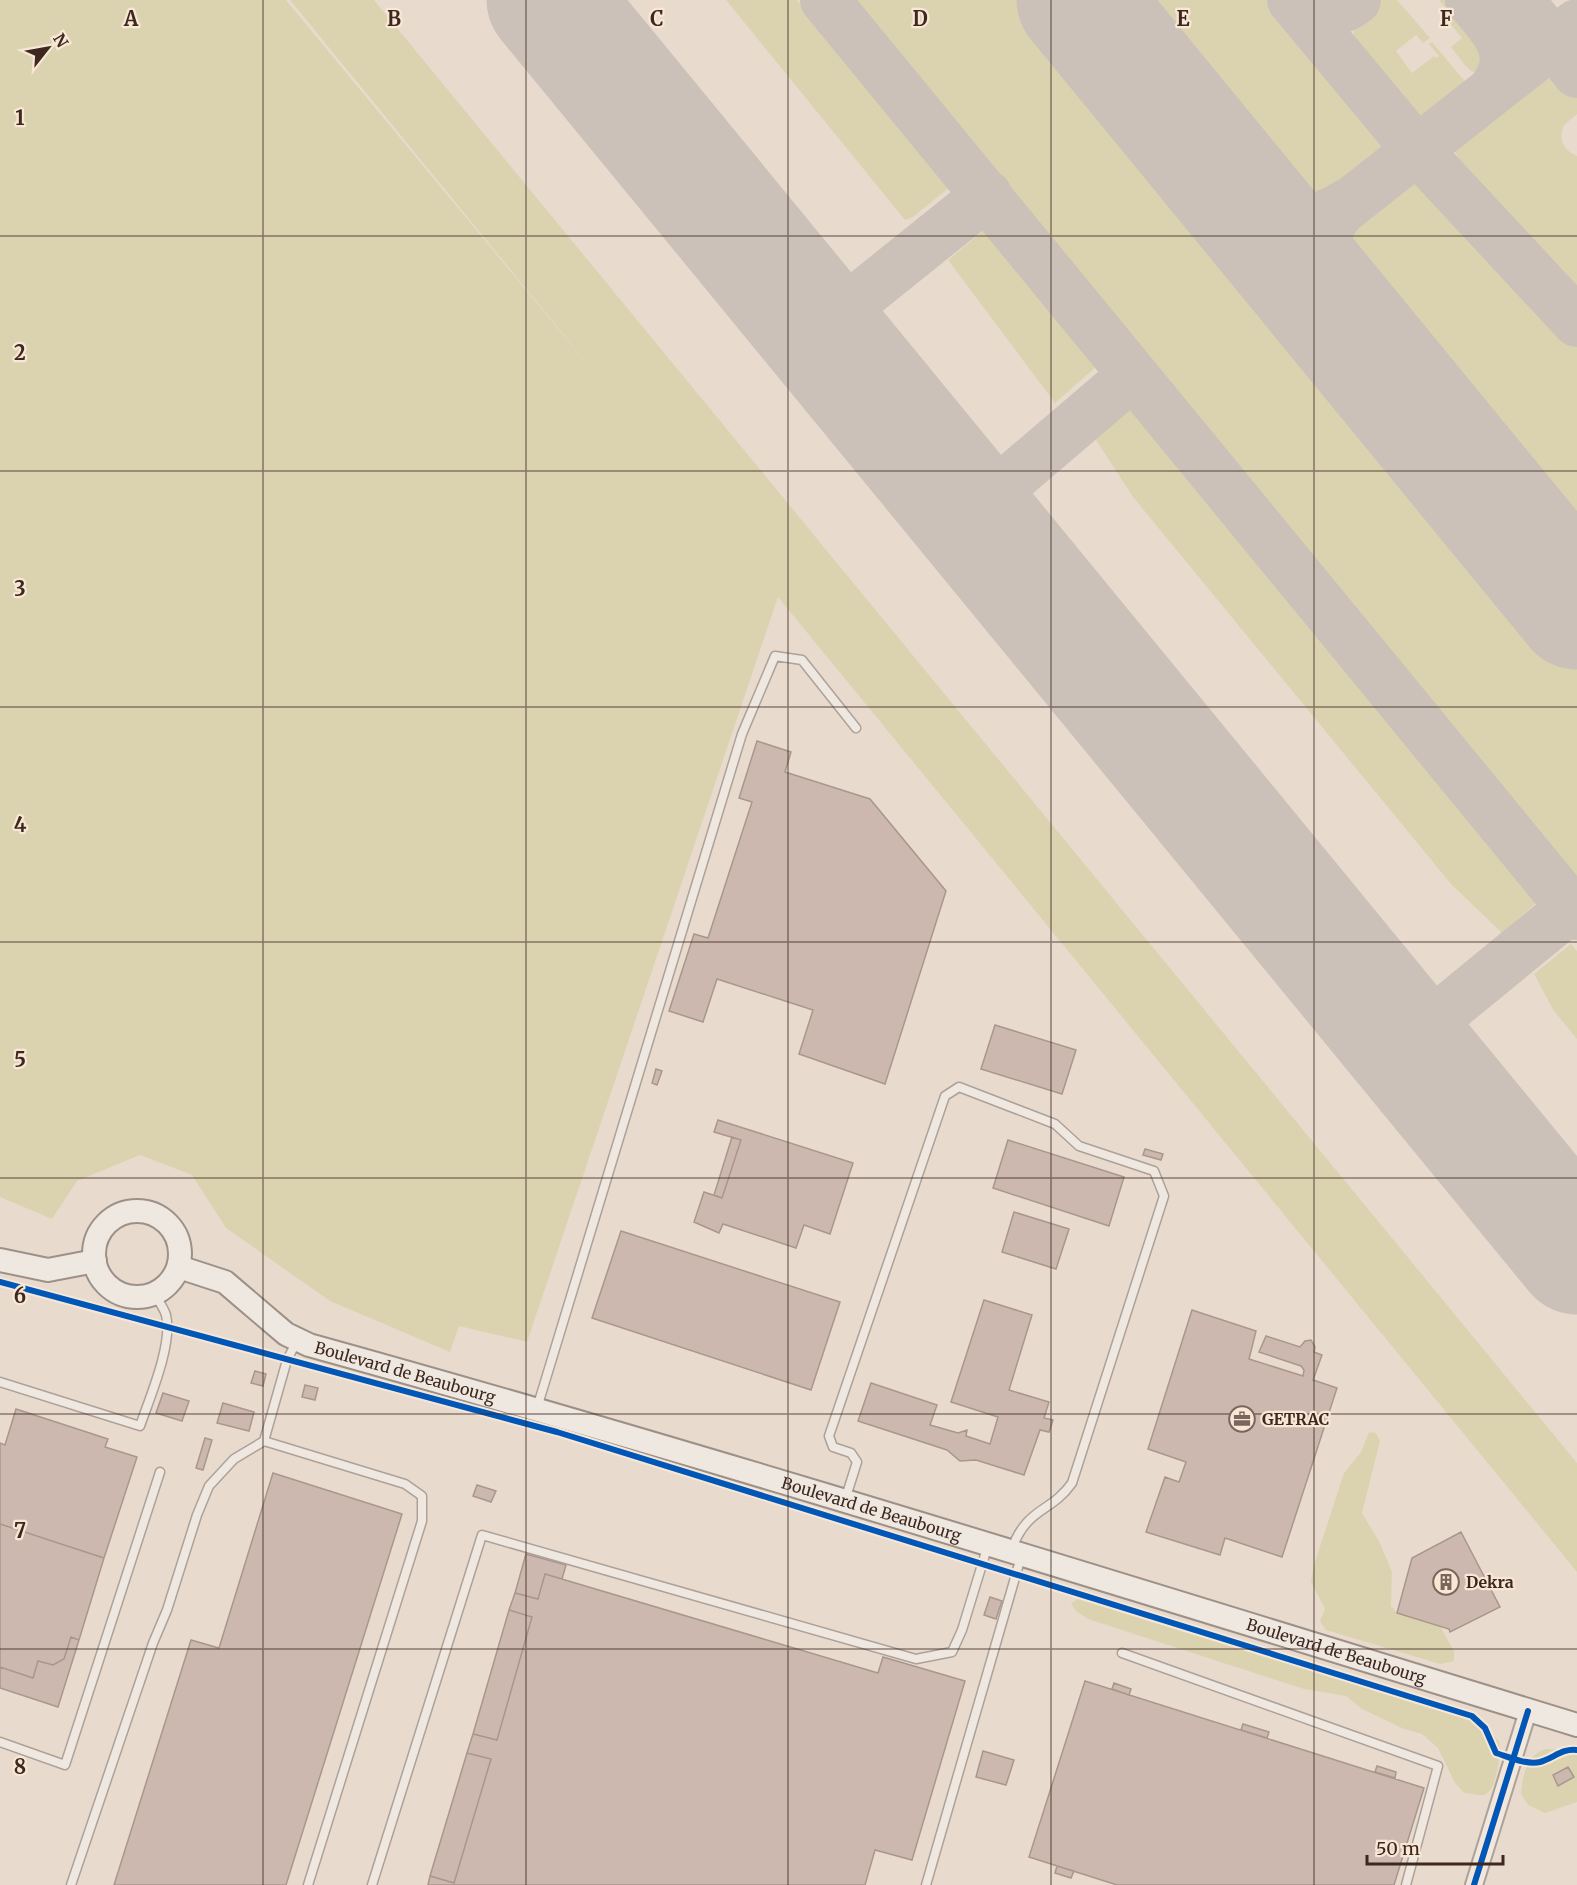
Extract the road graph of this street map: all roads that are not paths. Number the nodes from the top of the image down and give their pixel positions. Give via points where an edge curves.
1 (856, 728) dead end
2 (0, 1260) edge
3 (94, 1262) junction
4 (179, 1267) junction
5 (154, 1294) junction
6 (297, 1340) junction
7 (0, 1382) edge
8 (537, 1409) junction
9 (264, 1441) junction
10 (160, 1472) dead end
11 (845, 1500) junction
12 (988, 1544) junction
13 (1017, 1545) junction
14 (1122, 1653) dead end
15 (1528, 1711) junction
16 (1577, 1725) edge
17 (0, 1742) edge
18 (71, 1885) edge
19 (308, 1885) edge
20 (372, 1885) edge
21 (926, 1885) edge
22 (1406, 1885) edge
23 (1474, 1885) edge

1 - 8 lane via 802,660 775,656 742,734
2 - 3 main road via 48,1270
3 - 4 main road via 94,1247 107,1222 119,1214 140,1210 161,1217 171,1226 181,1253
3 - 5 main road via 99,1274 116,1292 135,1297
4 - 5 main road via 165,1288
4 - 6 main road, Boulevard de Beaubourg via 225,1282
5 - 7 lane via 165,1312 168,1327 140,1426
6 - 8 main road, Boulevard de Beaubourg
6 - 9 lane via 287,1359
8 - 11 main road, Boulevard de Beaubourg
9 - 18 lane via 234,1459 209,1485
9 - 19 lane via 405,1484 422,1496 424,1505
10 - 17 lane via 65,1765
11 - 12 main road, Boulevard de Beaubourg
11 - 13 lane via 856,1462 851,1453 832,1447 829,1436 945,1096 959,1087 1055,1124 1079,1146 1154,1171 1164,1196 1072,1483 1064,1494 1036,1511
12 - 13 main road, Boulevard de Beaubourg
12 - 20 lane via 952,1652 916,1659 482,1535
13 - 15 main road, Boulevard de Beaubourg
13 - 21 lane
14 - 22 lane via 1438,1766
15 - 16 main road, Boulevard de Beaubourg
15 - 23 street

